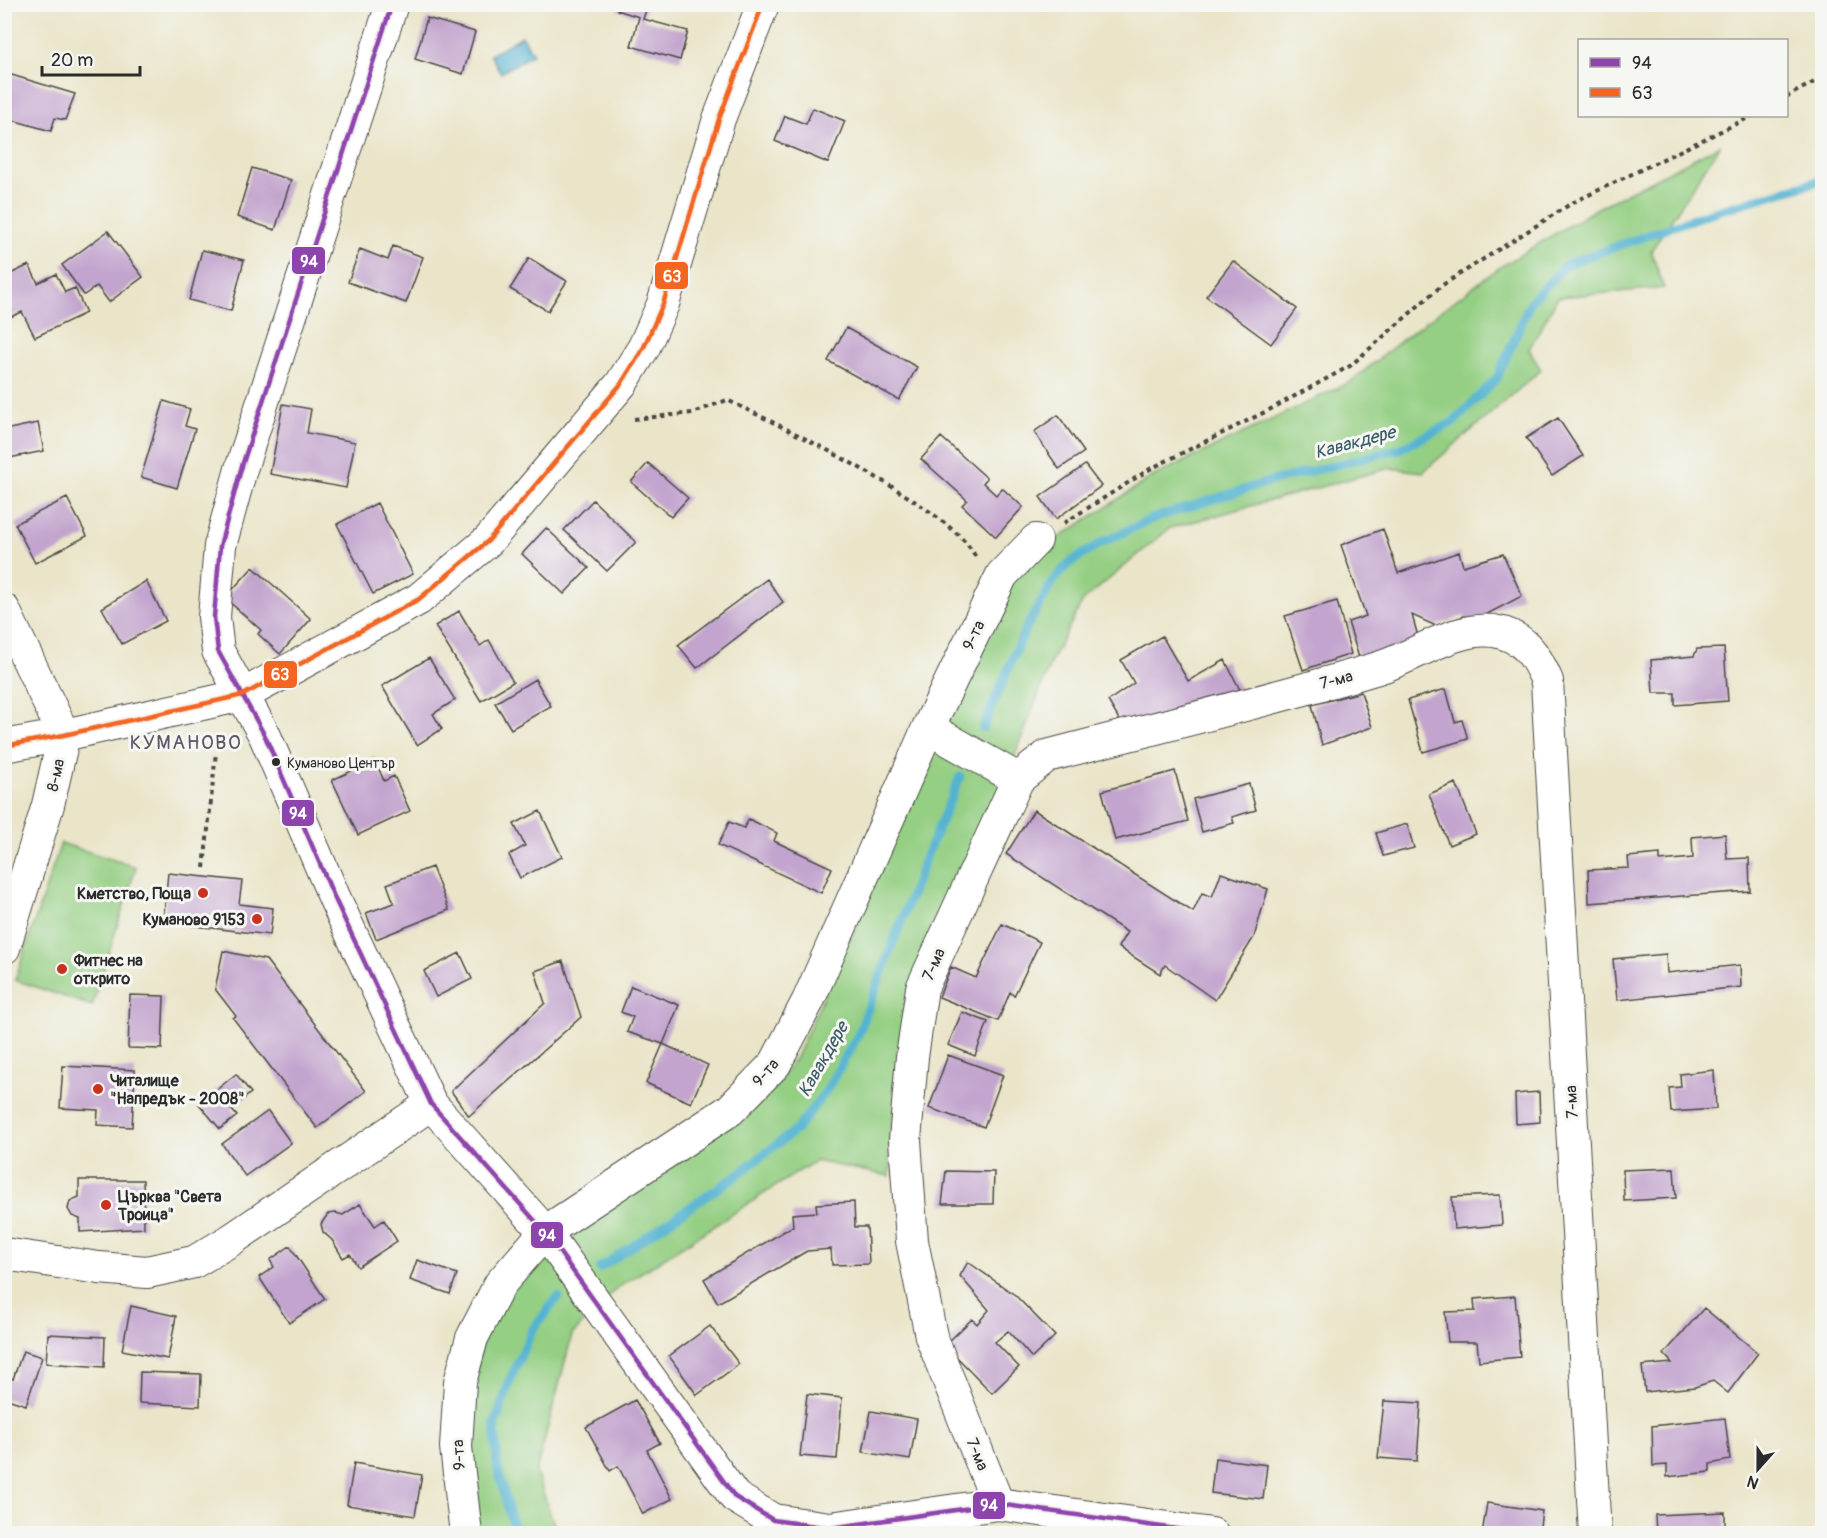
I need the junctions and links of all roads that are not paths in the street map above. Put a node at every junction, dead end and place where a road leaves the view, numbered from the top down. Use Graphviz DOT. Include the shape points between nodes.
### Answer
graph roads {
  1 [pos="392,4"];
  2 [pos="764,4"];
  3 [pos="1036,540"];
  4 [pos="4,610"];
  5 [pos="243,695"];
  6 [pos="928,728"];
  7 [pos="64,735"];
  8 [pos="4,746"];
  9 [pos="1018,779"];
  10 [pos="4,948"];
  11 [pos="431,1104"];
  12 [pos="545,1232"];
  13 [pos="4,1254"];
  14 [pos="998,1504"];
  15 [pos="773,1527"];
  16 [pos="466,1533"];
  17 [pos="1212,1533"];
  18 [pos="1594,1533"];
  1 -- 5 [label="street" via="241,469 220,546 214,617 218,651"];
  2 -- 5 [label="street" via="719,118 663,304 645,347 621,384 488,541 419,599"];
  3 -- 6 [label="street, 9-та" via="1002,575"];
  4 -- 7 [label="street, 8-ма"];
  5 -- 7 [label="street"];
  5 -- 11 [label="street"];
  6 -- 9 [label="street"];
  6 -- 12 [label="street, 9-та" via="808,1001 775,1064 730,1110"];
  7 -- 8 [label="street"];
  7 -- 10 [label="street, 8-ма" via="48,805"];
  9 -- 14 [label="street, 7-ма" via="922,988 905,1140 912,1241 931,1336"];
  9 -- 18 [label="street, 7-ма" via="1047,756 1380,668 1470,631 1494,631 1519,638 1538,659 1547,681"];
  11 -- 12 [label="street"];
  11 -- 13 [label="street" via="194,1262 147,1272"];
  12 -- 15 [label="street" via="735,1497"];
  12 -- 16 [label="street, 9-та" via="500,1284 472,1338 460,1382 456,1447"];
  14 -- 15 [label="street" via="830,1528"];
  14 -- 17 [label="street"];
}
